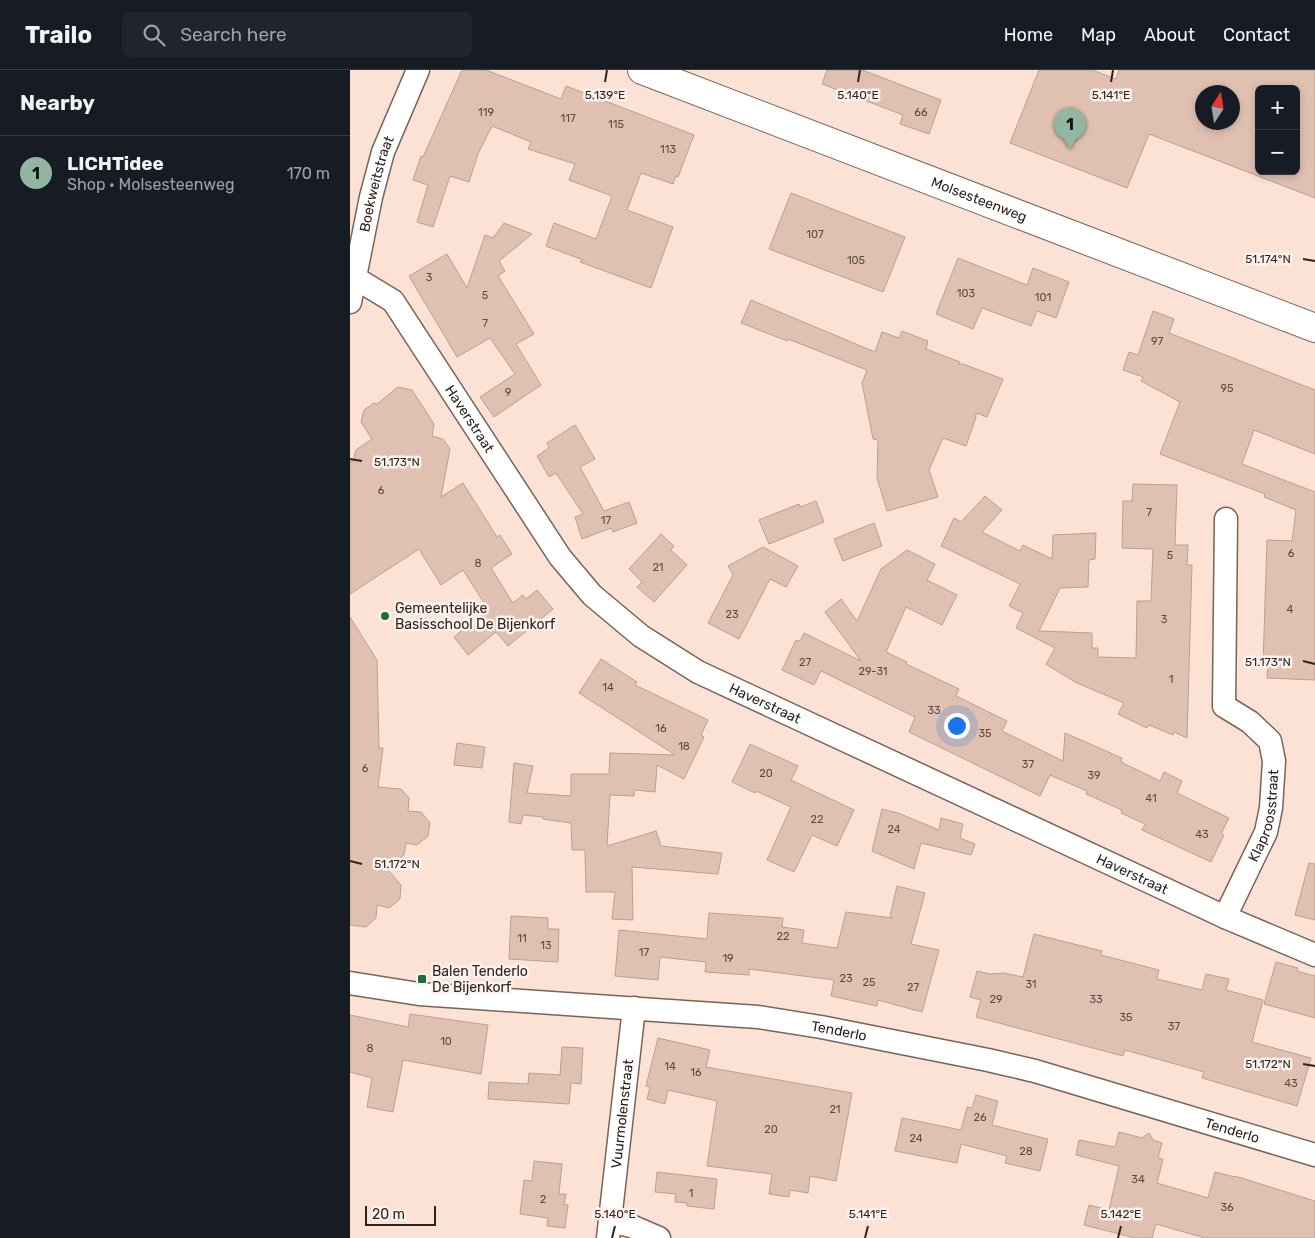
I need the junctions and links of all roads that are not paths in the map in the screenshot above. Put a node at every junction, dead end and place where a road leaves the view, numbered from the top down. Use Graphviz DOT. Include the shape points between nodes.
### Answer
graph roads {
  1 [pos="418,70"];
  2 [pos="644,70"];
  3 [pos="355,278"];
  4 [pos="350,302"];
  5 [pos="1315,328"];
  6 [pos="1226,519"];
  7 [pos="1225,917"];
  8 [pos="1315,955"];
  9 [pos="350,983"];
  10 [pos="634,1008"];
  11 [pos="1315,1155"];
  12 [pos="609,1229"];
  13 [pos="659,1238"];
  1 -- 3 [label="street, Boekweitstraat" via="383,152"];
  2 -- 5 [label="main road, Molsesteenweg"];
  3 -- 4 [label="street, Boekweitstraat"];
  3 -- 7 [label="street, Haverstraat" via="393,301 560,557 592,596 641,636 698,672"];
  6 -- 7 [label="street, Klaproosstraat" via="1224,706 1250,722 1270,741 1274,760 1266,832"];
  7 -- 8 [label="street, Haverstraat"];
  9 -- 10 [label="street, Tenderlo" via="419,994"];
  10 -- 11 [label="street, Tenderlo" via="758,1017 988,1060"];
  10 -- 12 [label="street, Vuurmolenstraat"];
  12 -- 13 [label="street, Vuurmolenstraat" via="630,1226"];
}
